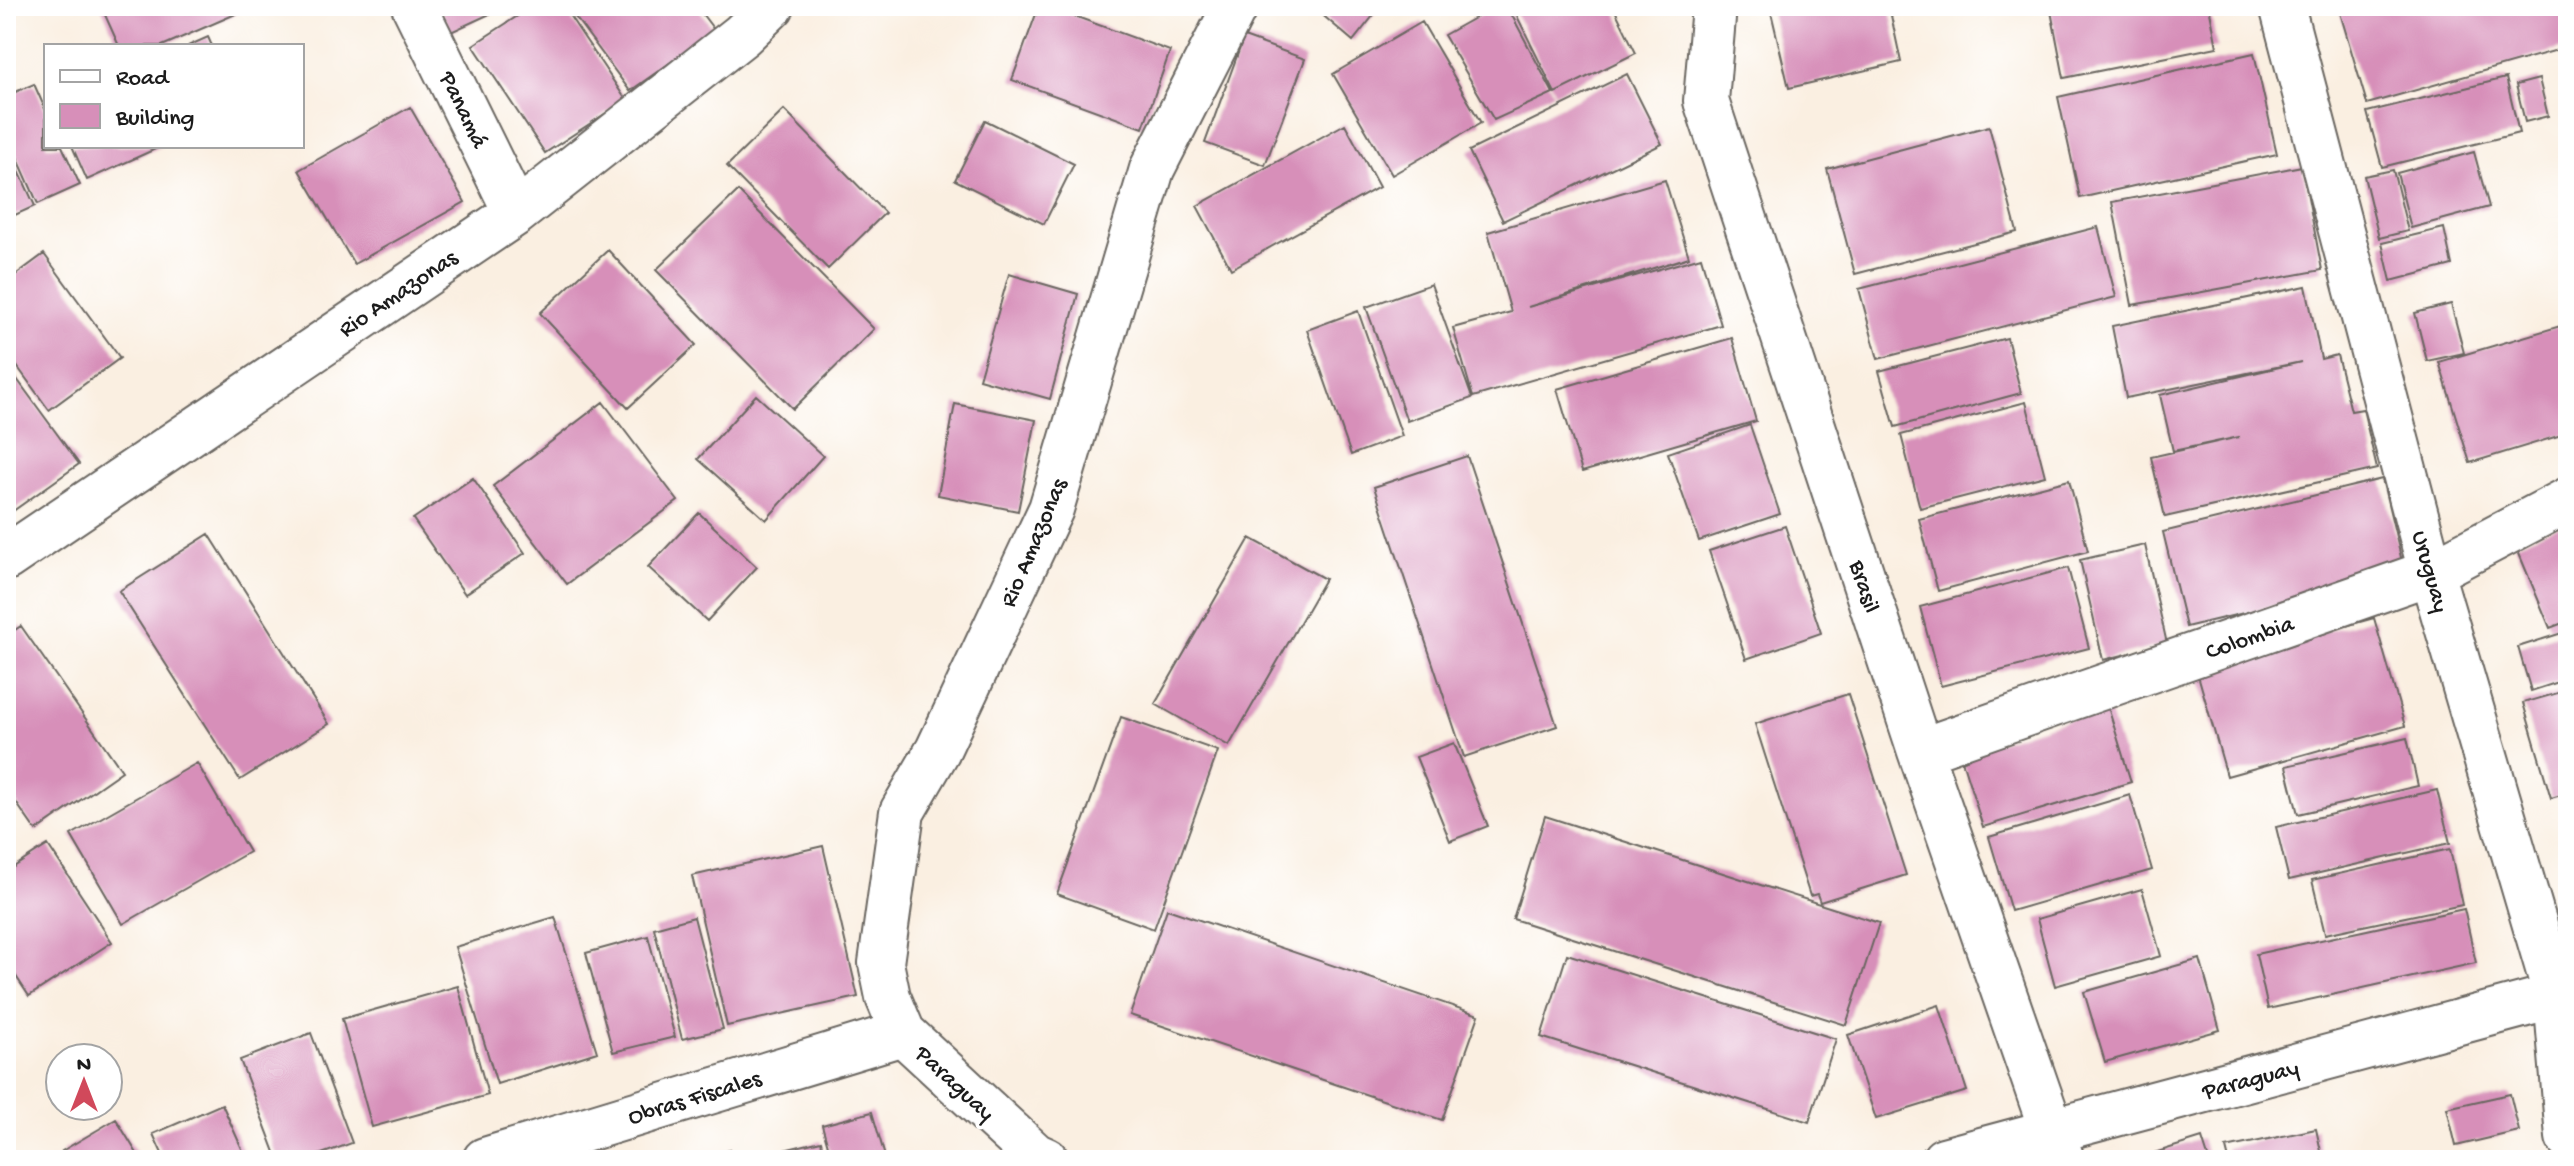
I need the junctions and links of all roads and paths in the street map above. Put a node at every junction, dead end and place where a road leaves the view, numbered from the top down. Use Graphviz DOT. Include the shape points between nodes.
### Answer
graph roads {
  1 [pos="414,6"];
  2 [pos="772,6"];
  3 [pos="1235,6"];
  4 [pos="1714,6"];
  5 [pos="2282,6"];
  6 [pos="516,213"];
  7 [pos="2568,500"];
  8 [pos="6,558"];
  9 [pos="2431,572"];
  10 [pos="1920,751"];
  11 [pos="2556,996"];
  12 [pos="903,1033"];
  13 [pos="2568,1137"];
  14 [pos="2057,1145"];
  15 [pos="485,1160"];
  16 [pos="1046,1160"];
  17 [pos="1944,1160"];
  1 -- 6 [label="street, Panamá"];
  2 -- 6 [label="street, Rio Amazonas"];
  3 -- 12 [label="street, Rio Amazonas" via="1152,169 1051,509 938,750 902,812 881,963"];
  4 -- 10 [label="street, Brasil" via="1706,101"];
  5 -- 9 [label="street, Uruguay"];
  6 -- 8 [label="street, Rio Amazonas"];
  7 -- 9 [label="street, Colombia"];
  9 -- 10 [label="street, Colombia"];
  9 -- 11 [label="street, Uruguay"];
  10 -- 14 [label="street, Brasil"];
  11 -- 13 [label="street, Uruguay"];
  11 -- 14 [label="street, Paraguay"];
  12 -- 15 [label="street, Obras Fiscales"];
  12 -- 16 [label="street, Paraguay"];
  14 -- 17 [label="street, Paraguay"];
}
